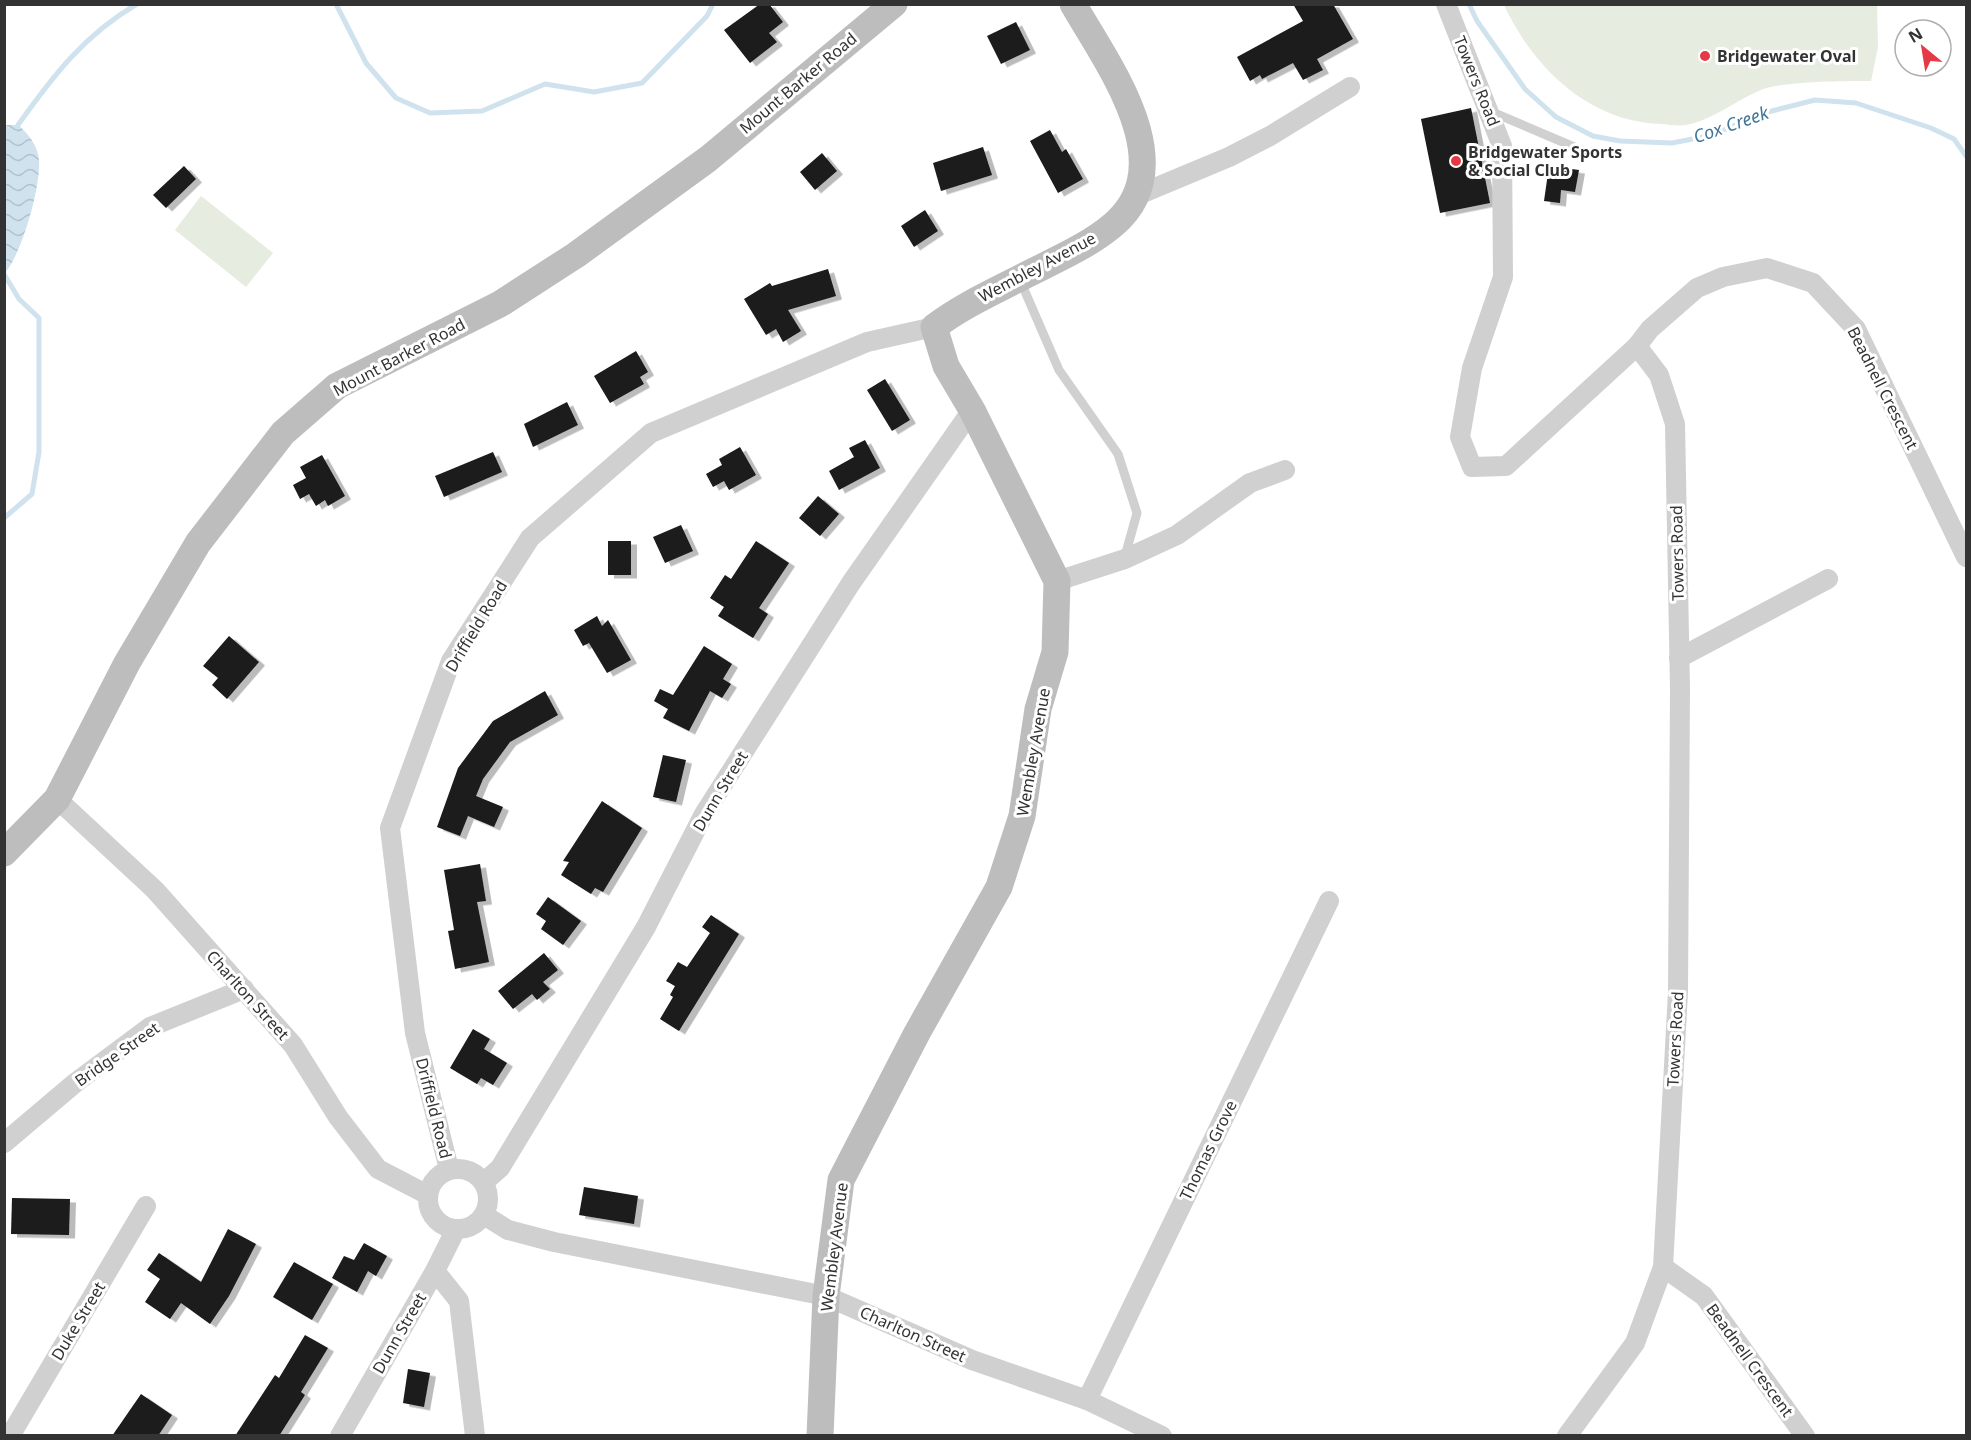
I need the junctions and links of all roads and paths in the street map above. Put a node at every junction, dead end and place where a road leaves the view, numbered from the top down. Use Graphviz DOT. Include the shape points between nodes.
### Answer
graph roads {
  1 [pos="894,4"];
  2 [pos="1073,4"];
  3 [pos="1446,4"];
  4 [pos="1350,87"];
  5 [pos="1488,111"];
  6 [pos="1586,152"];
  7 [pos="1138,195"];
  8 [pos="1019,278"];
  9 [pos="934,327"];
  10 [pos="1637,346"];
  11 [pos="972,410"];
  12 [pos="1286,470"];
  13 [pos="1966,557"];
  14 [pos="1125,559"];
  15 [pos="1828,579"];
  16 [pos="1057,581"];
  17 [pos="1678,658"];
  18 [pos="57,799"];
  19 [pos="4,853"];
  20 [pos="1329,901"];
  21 [pos="243,989"];
  22 [pos="4,1143"];
  23 [pos="449,1169"];
  24 [pos="484,1182"];
  25 [pos="428,1195"];
  26 [pos="146,1206"];
  27 [pos="484,1215"];
  28 [pos="456,1229"];
  29 [pos="1663,1267"];
  30 [pos="435,1271"];
  31 [pos="826,1296"];
  32 [pos="1087,1400"];
  33 [pos="10,1436"];
  34 [pos="340,1436"];
  35 [pos="475,1436"];
  36 [pos="820,1436"];
  37 [pos="1161,1436"];
  38 [pos="1567,1436"];
  39 [pos="1805,1436"];
  1 -- 18 [label="street, Mount Barker Road" via="708,159 576,255 500,304 337,386 283,433 198,543 127,663"];
  2 -- 7 [label="street" via="1123,91 1140,138 1143,168"];
  3 -- 5 [label="street, Towers Road"];
  4 -- 7 [label="street" via="1229,157"];
  5 -- 6 [label="lane"];
  5 -- 10 [label="street, Towers Road" via="1503,146 1503,277 1472,368 1460,437 1472,467 1506,466"];
  7 -- 8 [label="street, Wembley Avenue" via="1113,225"];
  8 -- 9 [label="street, Wembley Avenue" via="957,309"];
  8 -- 14 [label="lane" via="1059,370 1118,454 1137,513"];
  9 -- 11 [label="street, Wembley Avenue" via="946,366"];
  9 -- 23 [label="street, Driffield Road" via="867,342 651,433 530,538 451,661 390,828 415,1033"];
  10 -- 13 [label="street, Beadnell Crescent" via="1650,329 1697,288 1723,277 1767,268 1813,283 1856,329"];
  10 -- 17 [label="street, Towers Road" via="1659,375 1675,424"];
  11 -- 16 [label="street, Wembley Avenue"];
  11 -- 24 [label="street, Dunn Street" via="851,583 704,814 640,937 500,1168"];
  12 -- 14 [label="street" via="1250,483 1178,535"];
  14 -- 16 [label="street"];
  15 -- 17 [label="street"];
  16 -- 31 [label="street, Wembley Avenue" via="1055,652 1038,709 1022,816 999,887 841,1180"];
  17 -- 29 [label="street, Towers Road" via="1678,992"];
  18 -- 19 [label="street, Mount Barker Road"];
  18 -- 21 [label="street, Charlton Street" via="155,890"];
  20 -- 32 [label="street, Thomas Grove"];
  21 -- 22 [label="street, Bridge Street" via="150,1027"];
  21 -- 25 [label="street, Charlton Street" via="293,1045 338,1117 378,1169"];
  23 -- 24 [label="street" via="469,1170"];
  23 -- 25 [label="street" via="431,1184"];
  24 -- 27 [label="street" via="489,1198"];
  25 -- 28 [label="street" via="434,1218"];
  26 -- 33 [label="street, Duke Street"];
  27 -- 28 [label="street" via="472,1226"];
  27 -- 31 [label="street, Charlton Street" via="508,1230 554,1242"];
  28 -- 30 [label="street, Dunn Street"];
  29 -- 38 [label="street, Towers Road" via="1635,1343"];
  29 -- 39 [label="street, Beadnell Crescent" via="1704,1296"];
  30 -- 34 [label="street, Dunn Street"];
  30 -- 35 [label="street" via="459,1301"];
  31 -- 32 [label="street, Charlton Street" via="972,1360"];
  31 -- 36 [label="street, Wembley Avenue"];
  32 -- 37 [label="street, Charlton Street"];
}
